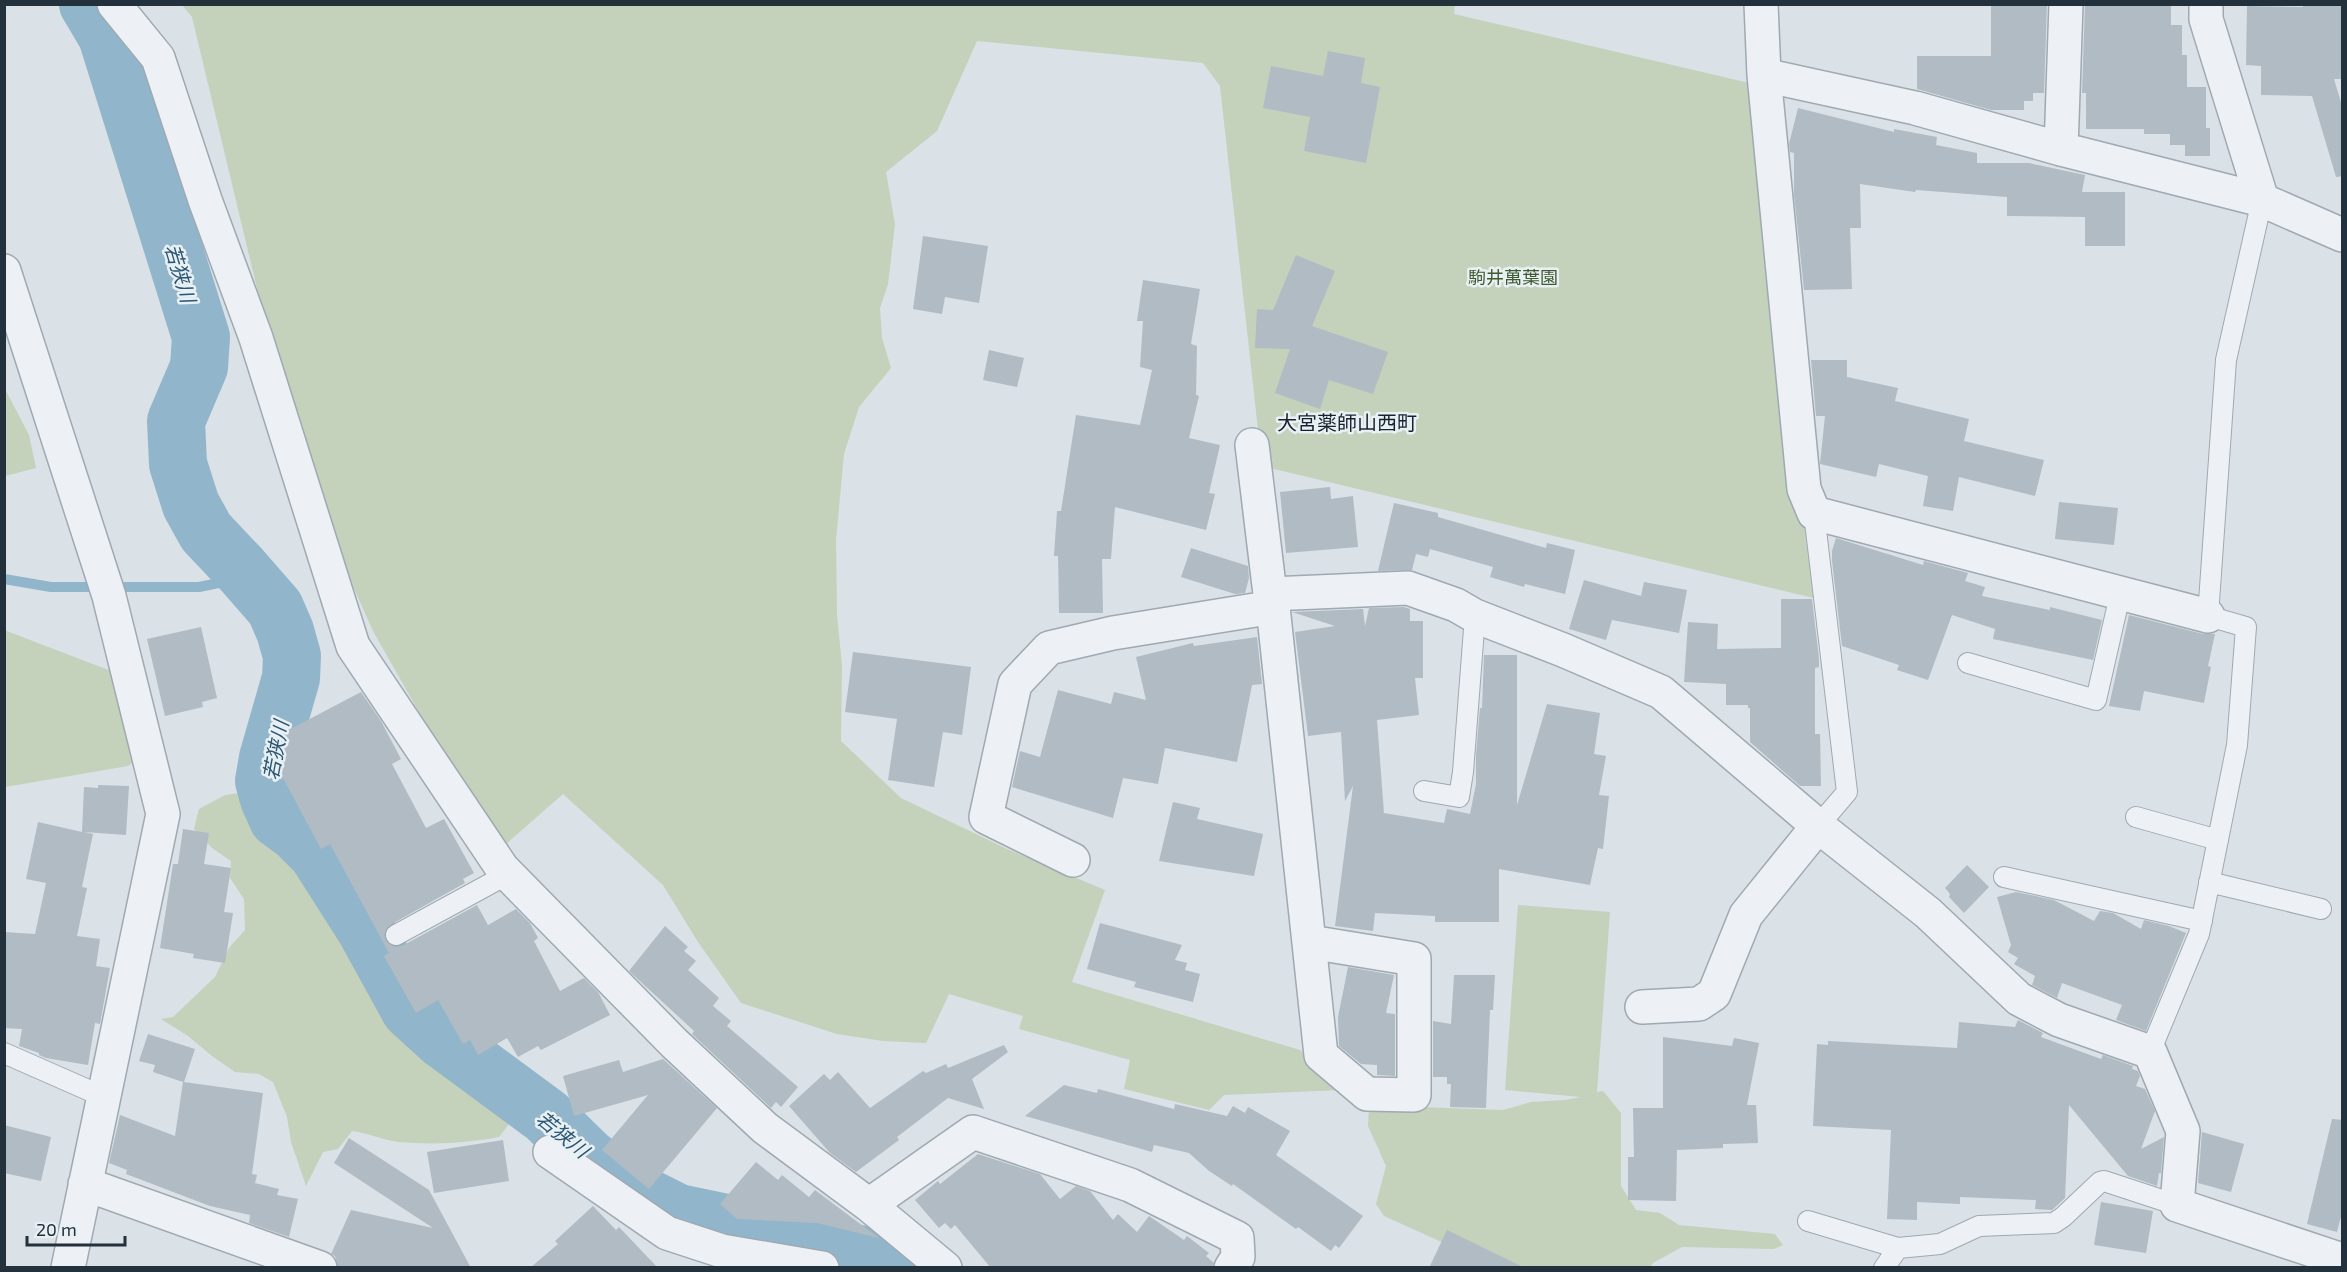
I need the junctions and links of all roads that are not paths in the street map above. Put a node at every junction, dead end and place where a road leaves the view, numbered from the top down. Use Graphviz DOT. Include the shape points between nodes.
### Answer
graph roads {
  1 [pos="114,4"];
  2 [pos="1761,4"];
  3 [pos="2067,4"];
  4 [pos="2206,4"];
  5 [pos="1764,75"];
  6 [pos="2061,149"];
  7 [pos="2262,200"];
  8 [pos="2343,235"];
  9 [pos="4,272"];
  10 [pos="1252,446"];
  11 [pos="1814,513"];
  12 [pos="2120,595"];
  13 [pos="1271,601"];
  14 [pos="1476,616"];
  15 [pos="2208,616"];
  16 [pos="1968,663"];
  17 [pos="1424,791"];
  18 [pos="2136,817"];
  19 [pos="1818,826"];
  20 [pos="2218,840"];
  21 [pos="1073,860"];
  22 [pos="508,874"];
  23 [pos="2004,876"];
  24 [pos="2209,882"];
  25 [pos="2321,909"];
  26 [pos="2202,921"];
  27 [pos="396,935"];
  28 [pos="1310,942"];
  29 [pos="1642,1007"];
  30 [pos="2150,1052"];
  31 [pos="4,1053"];
  32 [pos="104,1097"];
  33 [pos="550,1152"];
  34 [pos="85,1184"];
  35 [pos="869,1205"];
  36 [pos="2177,1206"];
  37 [pos="1808,1221"];
  38 [pos="1898,1248"];
  39 [pos="713,1259"];
  40 [pos="2343,1260"];
  41 [pos="940,1266"];
  42 [pos="68,1268"];
  43 [pos="320,1268"];
  44 [pos="822,1268"];
  45 [pos="1231,1268"];
  46 [pos="1884,1268"];
  1 -- 22 [label="street" via="158,58 256,338 353,646"];
  2 -- 5 [label="street"];
  3 -- 6 [label="street"];
  4 -- 7 [label="street" via="2206,19"];
  5 -- 6 [label="street" via="1915,108"];
  5 -- 11 [label="street" via="1804,489"];
  6 -- 7 [label="street"];
  7 -- 8 [label="street"];
  7 -- 15 [label="lane" via="2226,360"];
  9 -- 32 [label="street" via="109,596 163,814"];
  10 -- 13 [label="street"];
  11 -- 12 [label="street"];
  11 -- 19 [label="lane" via="1847,792"];
  12 -- 15 [label="street"];
  12 -- 16 [label="lane" via="2096,699"];
  13 -- 14 [label="street" via="1408,588"];
  13 -- 21 [label="street" via="1049,648 1015,684 986,817"];
  13 -- 28 [label="street"];
  14 -- 17 [label="lane" via="1458,797"];
  14 -- 19 [label="street" via="1661,692"];
  15 -- 20 [label="lane" via="2246,627 2237,745"];
  18 -- 20 [label="lane"];
  19 -- 29 [label="street" via="1746,915 1714,994 1699,1004"];
  19 -- 30 [label="street" via="1928,913 2019,999 2059,1020"];
  20 -- 24 [label="lane"];
  22 -- 27 [label="lane"];
  22 -- 35 [label="street" via="674,1043 765,1128"];
  23 -- 26 [label="lane"];
  24 -- 25 [label="lane"];
  24 -- 26 [label="lane"];
  26 -- 30 [label="lane"];
  28 -- 28 [label="street" via="1414,959 1414,1095 1366,1094 1321,1055"];
  30 -- 36 [label="street" via="2184,1131"];
  31 -- 32 [label="lane"];
  32 -- 34 [label="street"];
  33 -- 39 [label="street"];
  34 -- 42 [label="street"];
  34 -- 43 [label="street"];
  35 -- 41 [label="street"];
  35 -- 45 [label="street" via="973,1132 1130,1185 1237,1238 1238,1257"];
  36 -- 38 [label="lane" via="2104,1181 2054,1223 1979,1226 1940,1244"];
  36 -- 40 [label="street"];
  37 -- 38 [label="lane"];
  38 -- 46 [label="lane"];
  39 -- 44 [label="street"];
}
